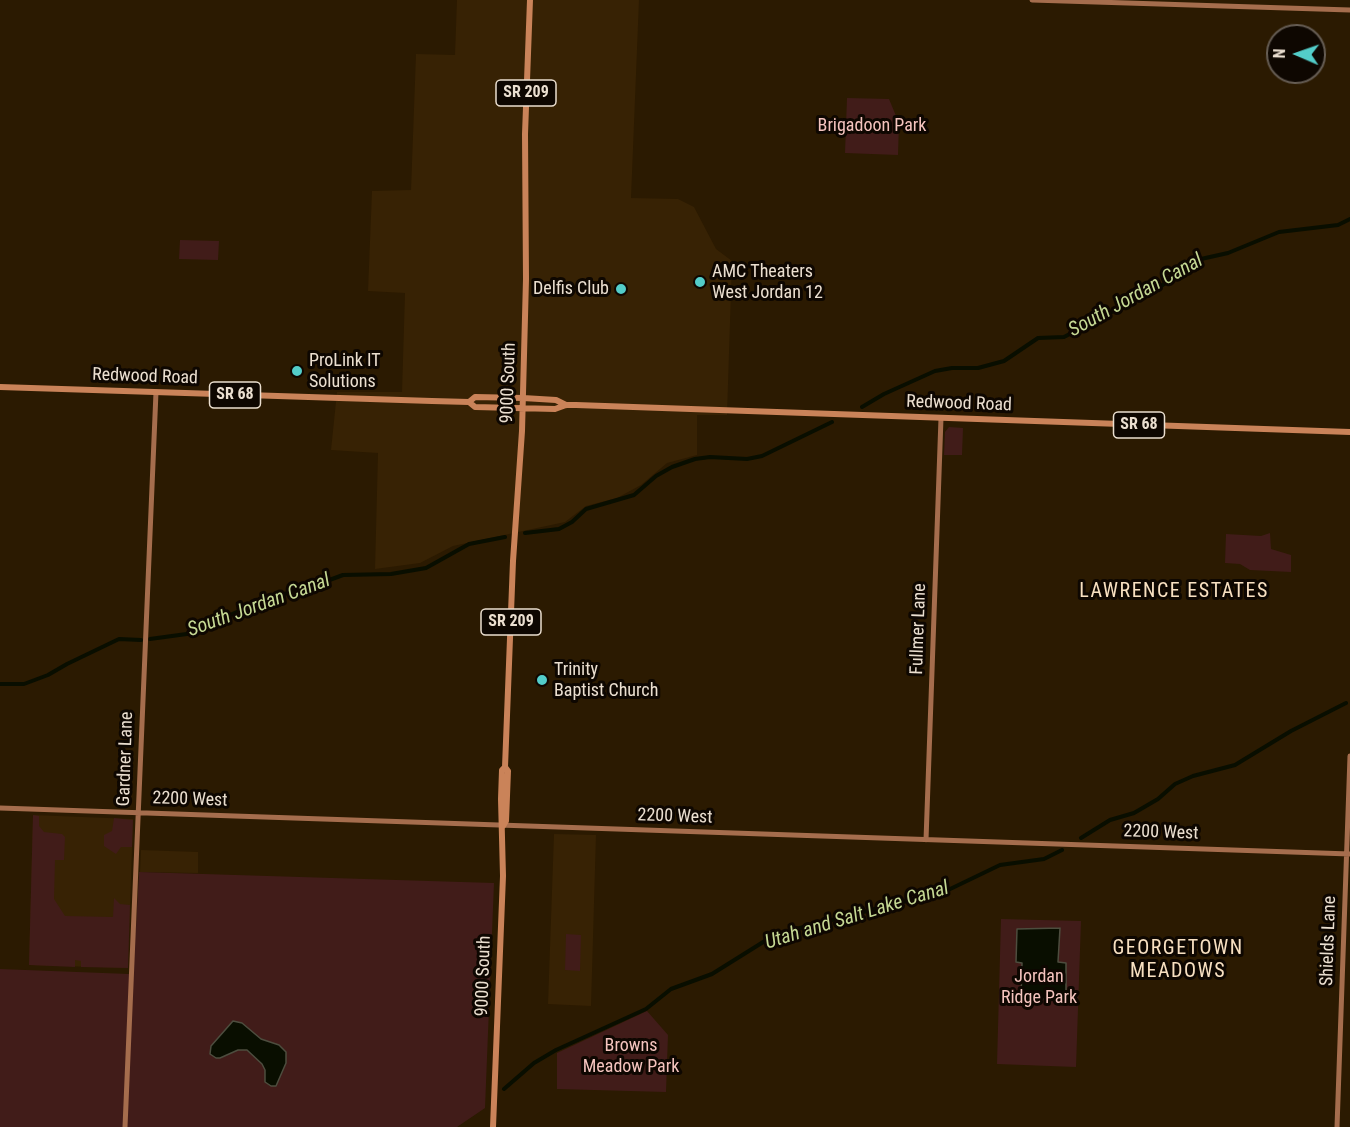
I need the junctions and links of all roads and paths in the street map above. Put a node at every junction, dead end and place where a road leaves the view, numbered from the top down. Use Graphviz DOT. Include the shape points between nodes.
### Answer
graph roads {
  1 [pos="530,0"];
  2 [pos="1032,0"];
  3 [pos="1350,10"];
  4 [pos="0,387"];
  5 [pos="156,392"];
  6 [pos="523,398"];
  7 [pos="470,402"];
  8 [pos="566,405"];
  9 [pos="523,408"];
  10 [pos="941,418"];
  11 [pos="1350,432"];
  12 [pos="1350,756"];
  13 [pos="0,808"];
  14 [pos="139,813"];
  15 [pos="503,826"];
  16 [pos="926,840"];
  17 [pos="1348,854"];
  18 [pos="125,1127"];
  19 [pos="493,1127"];
  20 [pos="1337,1127"];
  1 -- 6 [label="main road, 9000 South / SR 209"];
  2 -- 3 [label="street"];
  4 -- 5 [label="main road, Redwood Road / SR 68"];
  5 -- 7 [label="main road, Redwood Road / SR 68"];
  5 -- 14 [label="street, Gardner Lane"];
  6 -- 7 [label="main road, Redwood Road / SR 68" via="475,397"];
  6 -- 8 [label="main road, Redwood Road / SR 68" via="556,400"];
  6 -- 9 [label="main road, 9000 South / SR 209"];
  7 -- 9 [label="main road, Redwood Road / SR 68" via="475,407"];
  8 -- 9 [label="main road, Redwood Road / SR 68" via="555,409"];
  8 -- 10 [label="main road, Redwood Road / SR 68"];
  9 -- 15 [label="main road, 9000 South / SR 209"];
  10 -- 11 [label="main road, Redwood Road / SR 68"];
  10 -- 16 [label="street, Fullmer Lane"];
  12 -- 17 [label="street, Shields Lane"];
  13 -- 14 [label="street, 2200 West"];
  14 -- 15 [label="street, 2200 West"];
  14 -- 18 [label="street, Gardner Lane"];
  15 -- 16 [label="street, 2200 West"];
  15 -- 19 [label="main road, 9000 South / SR 209"];
  16 -- 17 [label="street, 2200 West"];
  17 -- 20 [label="street, Shields Lane"];
}
